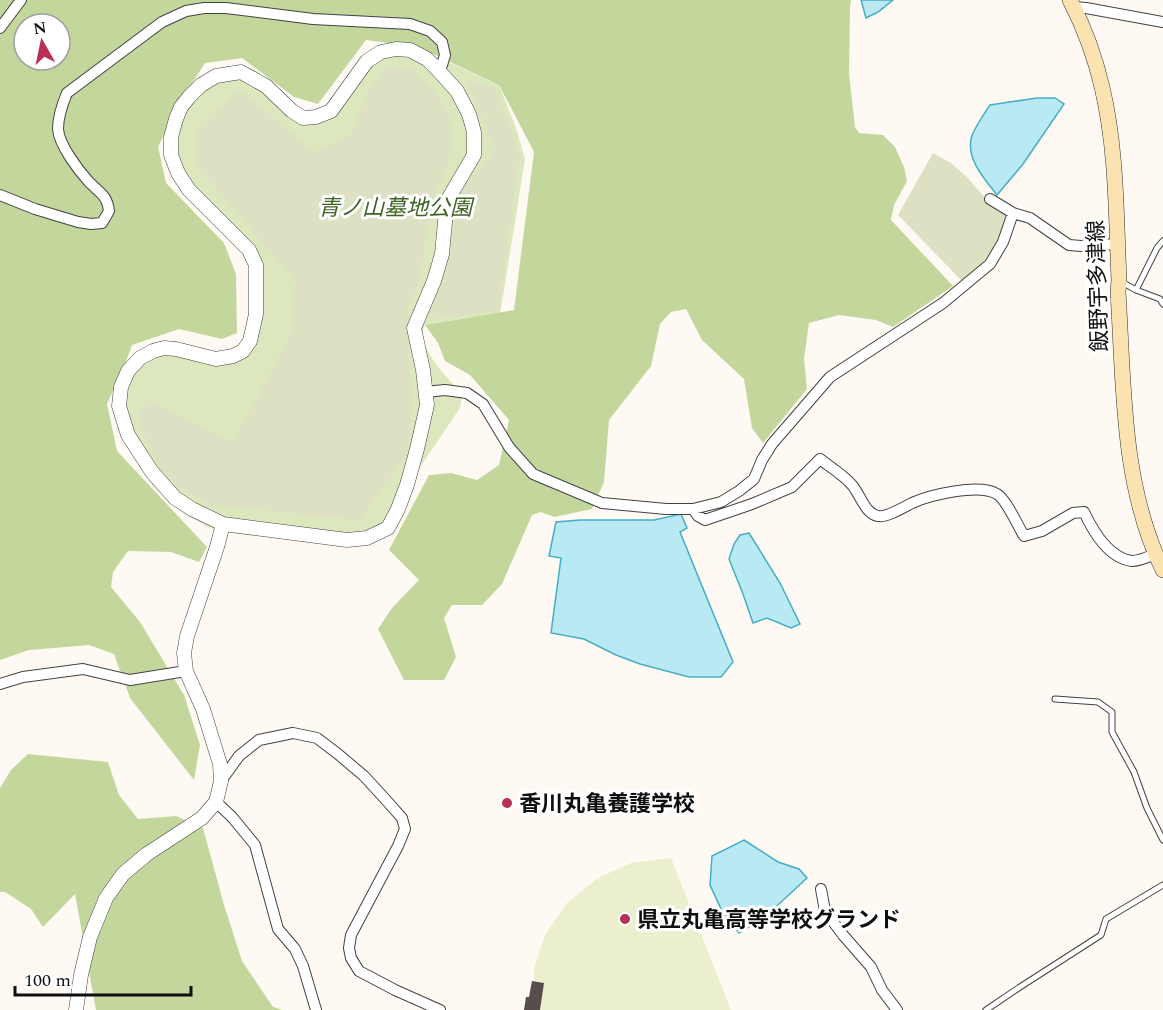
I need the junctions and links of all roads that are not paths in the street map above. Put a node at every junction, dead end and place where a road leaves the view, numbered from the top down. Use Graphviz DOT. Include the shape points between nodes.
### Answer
graph roads {
  1 [pos="21,0"];
  2 [pos="1072,4"];
  3 [pos="1163,22"];
  4 [pos="0,28"];
  5 [pos="438,70"];
  6 [pos="0,195"];
  7 [pos="990,199"];
  8 [pos="1013,213"];
  9 [pos="1163,241"];
  10 [pos="1117,244"];
  11 [pos="1119,280"];
  12 [pos="1136,290"];
  13 [pos="1163,304"];
  14 [pos="425,392"];
  15 [pos="693,509"];
  16 [pos="224,524"];
  17 [pos="1155,554"];
  18 [pos="1163,570"];
  19 [pos="186,671"];
  20 [pos="0,684"];
  21 [pos="1055,699"];
  22 [pos="220,781"];
  23 [pos="216,802"];
  24 [pos="1163,840"];
  25 [pos="1163,885"];
  26 [pos="821,889"];
  27 [pos="76,1010"];
  28 [pos="316,1010"];
  29 [pos="440,1010"];
  30 [pos="897,1010"];
  31 [pos="987,1010"];
  1 -- 4 [label="street"];
  2 -- 3 [label="street"];
  2 -- 10 [label="main road, 飯野宇多津線" via="1091,48 1102,88 1110,137"];
  5 -- 6 [label="street" via="445,55 442,42 430,31 410,24 313,19 226,8 186,11 162,22 68,93 61,106 58,132 69,157 108,200 109,212 102,223 78,222"];
  5 -- 14 [label="street" via="457,91 469,114 474,155 447,201 434,281 414,328"];
  5 -- 16 [label="street" via="410,50 381,52 367,61 331,111 316,117 303,118 266,86 242,72 216,76 201,85 181,107 171,137 171,155 189,190 249,250 256,265 256,314 249,341 243,351 232,356 216,359 164,348 140,358 121,387 119,406 128,435 175,498"];
  7 -- 8 [label="street"];
  8 -- 10 [label="street" via="1030,218 1069,245"];
  8 -- 15 [label="street" via="990,264 943,303 830,376 772,444 754,479 721,502"];
  9 -- 12 [label="lane"];
  10 -- 11 [label="main road, 飯野宇多津線"];
  11 -- 12 [label="lane"];
  11 -- 17 [label="main road, 飯野宇多津線" via="1126,427 1143,518"];
  12 -- 13 [label="lane" via="1160,299"];
  14 -- 15 [label="street" via="467,393 483,404 509,447 533,474 602,503"];
  14 -- 16 [label="street" via="427,405 417,449 407,485 388,528 367,538 347,540"];
  15 -- 17 [label="street" via="705,520 752,504 792,487 820,459 852,484 870,512 877,516 919,500 982,489 998,494 1024,536 1042,531 1073,513 1084,512 1105,545 1118,557 1134,561"];
  16 -- 19 [label="street" via="187,636"];
  17 -- 18 [label="main road, 飯野宇多津線"];
  19 -- 20 [label="street" via="130,680 83,669"];
  19 -- 22 [label="street" via="214,743"];
  21 -- 24 [label="lane" via="1098,702 1112,712 1112,732"];
  22 -- 23 [label="street"];
  22 -- 29 [label="street" via="239,756 259,740 293,733 317,738 364,776 402,818 405,828 351,935 351,958 359,971"];
  23 -- 27 [label="street" via="202,818 123,874 106,898 90,938"];
  23 -- 28 [label="street" via="255,845 278,929 303,966"];
  25 -- 31 [label="lane" via="1106,919 1101,935"];
  26 -- 30 [label="street" via="825,911 871,968"];
}
